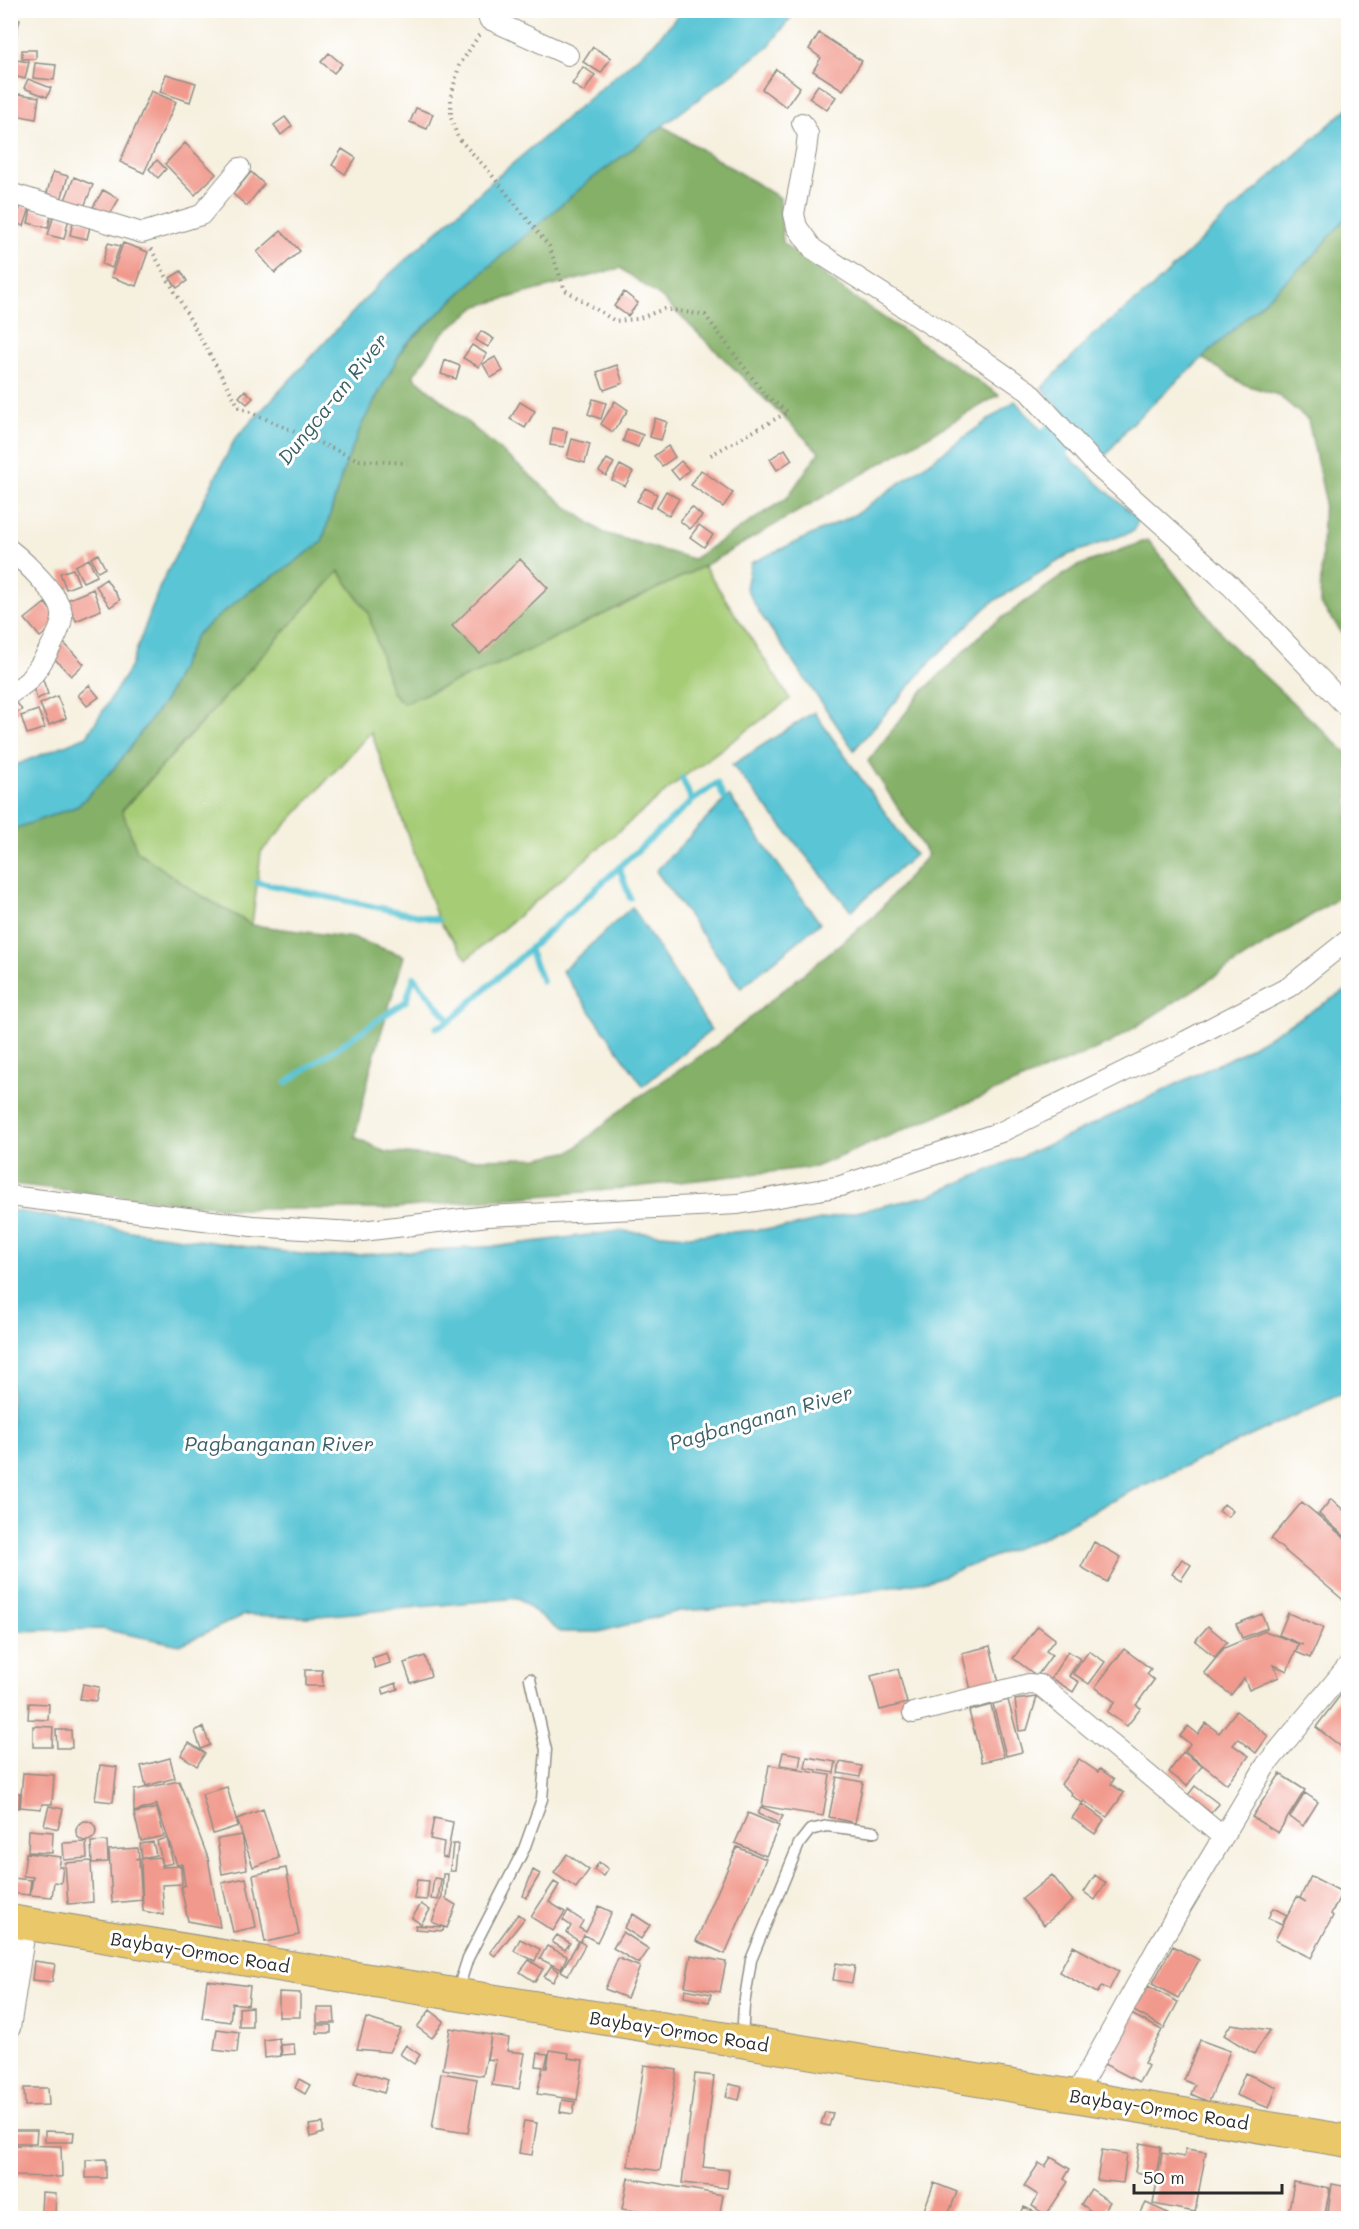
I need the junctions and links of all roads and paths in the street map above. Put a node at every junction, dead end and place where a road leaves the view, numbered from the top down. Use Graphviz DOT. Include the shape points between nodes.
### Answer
graph roads {
  1 [pos="491,15"];
  2 [pos="568,56"];
  3 [pos="802,123"];
  4 [pos="240,168"];
  5 [pos="10,193"];
  6 [pos="142,232"];
  7 [pos="709,456"];
  8 [pos="407,463"];
  9 [pos="10,550"];
  10 [pos="10,694"];
  11 [pos="1348,708"];
  12 [pos="1348,940"];
  13 [pos="10,1196"];
  14 [pos="1348,1666"];
  15 [pos="530,1679"];
  16 [pos="912,1713"];
  17 [pos="875,1832"];
  18 [pos="1223,1837"];
  19 [pos="18,1923"];
  20 [pos="456,1995"];
  21 [pos="10,2028"];
  22 [pos="742,2043"];
  23 [pos="1075,2097"];
  24 [pos="1348,2141"];
  1 -- 2 [label="street"];
  1 -- 7 [label="path" via="459,66 451,96 451,118 458,138 549,246 565,290 615,321 637,319 663,309 705,315 765,395 788,412"];
  3 -- 11 [label="street" via="808,134 794,214 797,227 813,249 1028,391 1096,465 1232,586"];
  4 -- 6 [label="street" via="201,215"];
  5 -- 6 [label="street"];
  6 -- 8 [label="path" via="239,407 358,460"];
  9 -- 10 [label="street" via="57,600 63,615 37,670"];
  12 -- 13 [label="street" via="1289,987 1011,1127 841,1186 738,1204 488,1216 354,1232 252,1226"];
  14 -- 18 [label="street" via="1272,1758"];
  15 -- 20 [label="lane" via="546,1750 542,1799 524,1849 468,1958"];
  16 -- 18 [label="street" via="1029,1684 1043,1686"];
  17 -- 22 [label="lane" via="827,1826 810,1830 799,1844 751,1960"];
  18 -- 23 [label="street"];
  19 -- 20 [label="main road, Baybay-Ormoc Road"];
  19 -- 21 [label="street"];
  20 -- 22 [label="main road, Baybay-Ormoc Road"];
  22 -- 23 [label="main road, Baybay-Ormoc Road"];
  23 -- 24 [label="main road, Baybay-Ormoc Road"];
}
